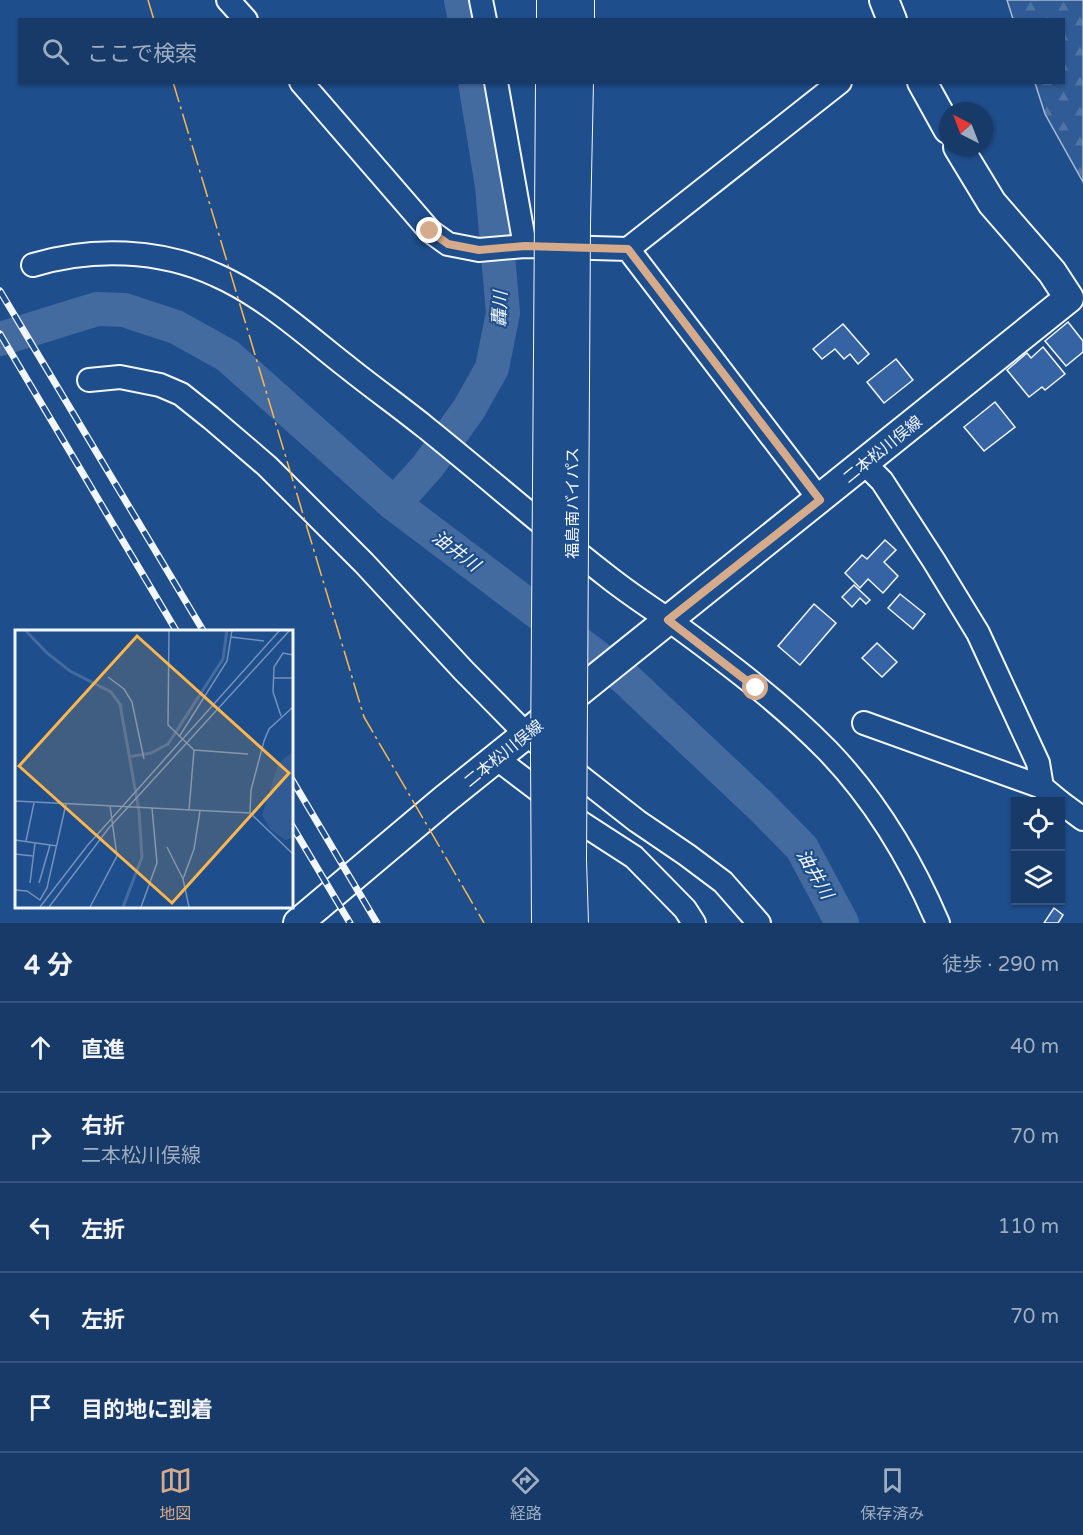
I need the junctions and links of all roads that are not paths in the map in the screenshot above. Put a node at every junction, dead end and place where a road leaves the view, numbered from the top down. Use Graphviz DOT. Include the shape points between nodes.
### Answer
graph roads {
  1 [pos="228,0"];
  2 [pos="481,0"];
  3 [pos="553,0"];
  4 [pos="578,0"];
  5 [pos="884,0"];
  6 [pos="244,18"];
  7 [pos="485,18"];
  8 [pos="553,18"];
  9 [pos="578,18"];
  10 [pos="891,18"];
  11 [pos="304,84"];
  12 [pos="496,84"];
  13 [pos="552,84"];
  14 [pos="576,84"];
  15 [pos="837,84"];
  16 [pos="923,84"];
  17 [pos="939,113"];
  18 [pos="963,156"];
  19 [pos="520,247"];
  20 [pos="628,249"];
  21 [pos="33,265"];
  22 [pos="1076,298"];
  23 [pos="89,380"];
  24 [pos="865,464"];
  25 [pos="820,500"];
  26 [pos="668,620"];
  27 [pos="864,723"];
  28 [pos="526,734"];
  29 [pos="496,758"];
  30 [pos="1042,788"];
  31 [pos="1054,797"];
  32 [pos="1065,806"];
  33 [pos="1083,819"];
  34 [pos="313,918"];
  35 [pos="548,923"];
  36 [pos="572,923"];
  37 [pos="694,923"];
  38 [pos="759,923"];
  39 [pos="938,923"];
  1 -- 6 [label="street"];
  2 -- 7 [label="street"];
  3 -- 8 [label="highway"];
  4 -- 9 [label="highway"];
  5 -- 10 [label="main road"];
  11 -- 19 [label="street" via="430,231 448,244 479,250"];
  12 -- 19 [label="street"];
  13 -- 35 [label="highway, 福島南バイパス, bridge"];
  14 -- 36 [label="highway, 福島南バイパス, bridge"];
  15 -- 20 [label="street"];
  16 -- 17 [label="main road"];
  18 -- 22 [label="main road, 二本松川俣線" via="992,203"];
  19 -- 20 [label="street"];
  20 -- 25 [label="street"];
  21 -- 26 [label="street" via="58,257 140,254 186,263 238,285"];
  22 -- 24 [label="main road, 二本松川俣線" via="1033,325"];
  23 -- 28 [label="street" via="120,377 160,385 181,394 211,418 324,522"];
  24 -- 25 [label="main road, 二本松川俣線"];
  24 -- 30 [label="street" via="882,481 978,633 1038,763"];
  25 -- 26 [label="main road, 二本松川俣線"];
  26 -- 28 [label="main road, 二本松川俣線"];
  26 -- 39 [label="street" via="800,725 856,783 884,818"];
  27 -- 30 [label="street"];
  28 -- 29 [label="main road, 二本松川俣線"];
  28 -- 38 [label="street" via="723,882"];
  29 -- 34 [label="main road, 二本松川俣線"];
  29 -- 37 [label="street" via="634,857"];
  30 -- 31 [label="street"];
  32 -- 33 [label="street"];
}
